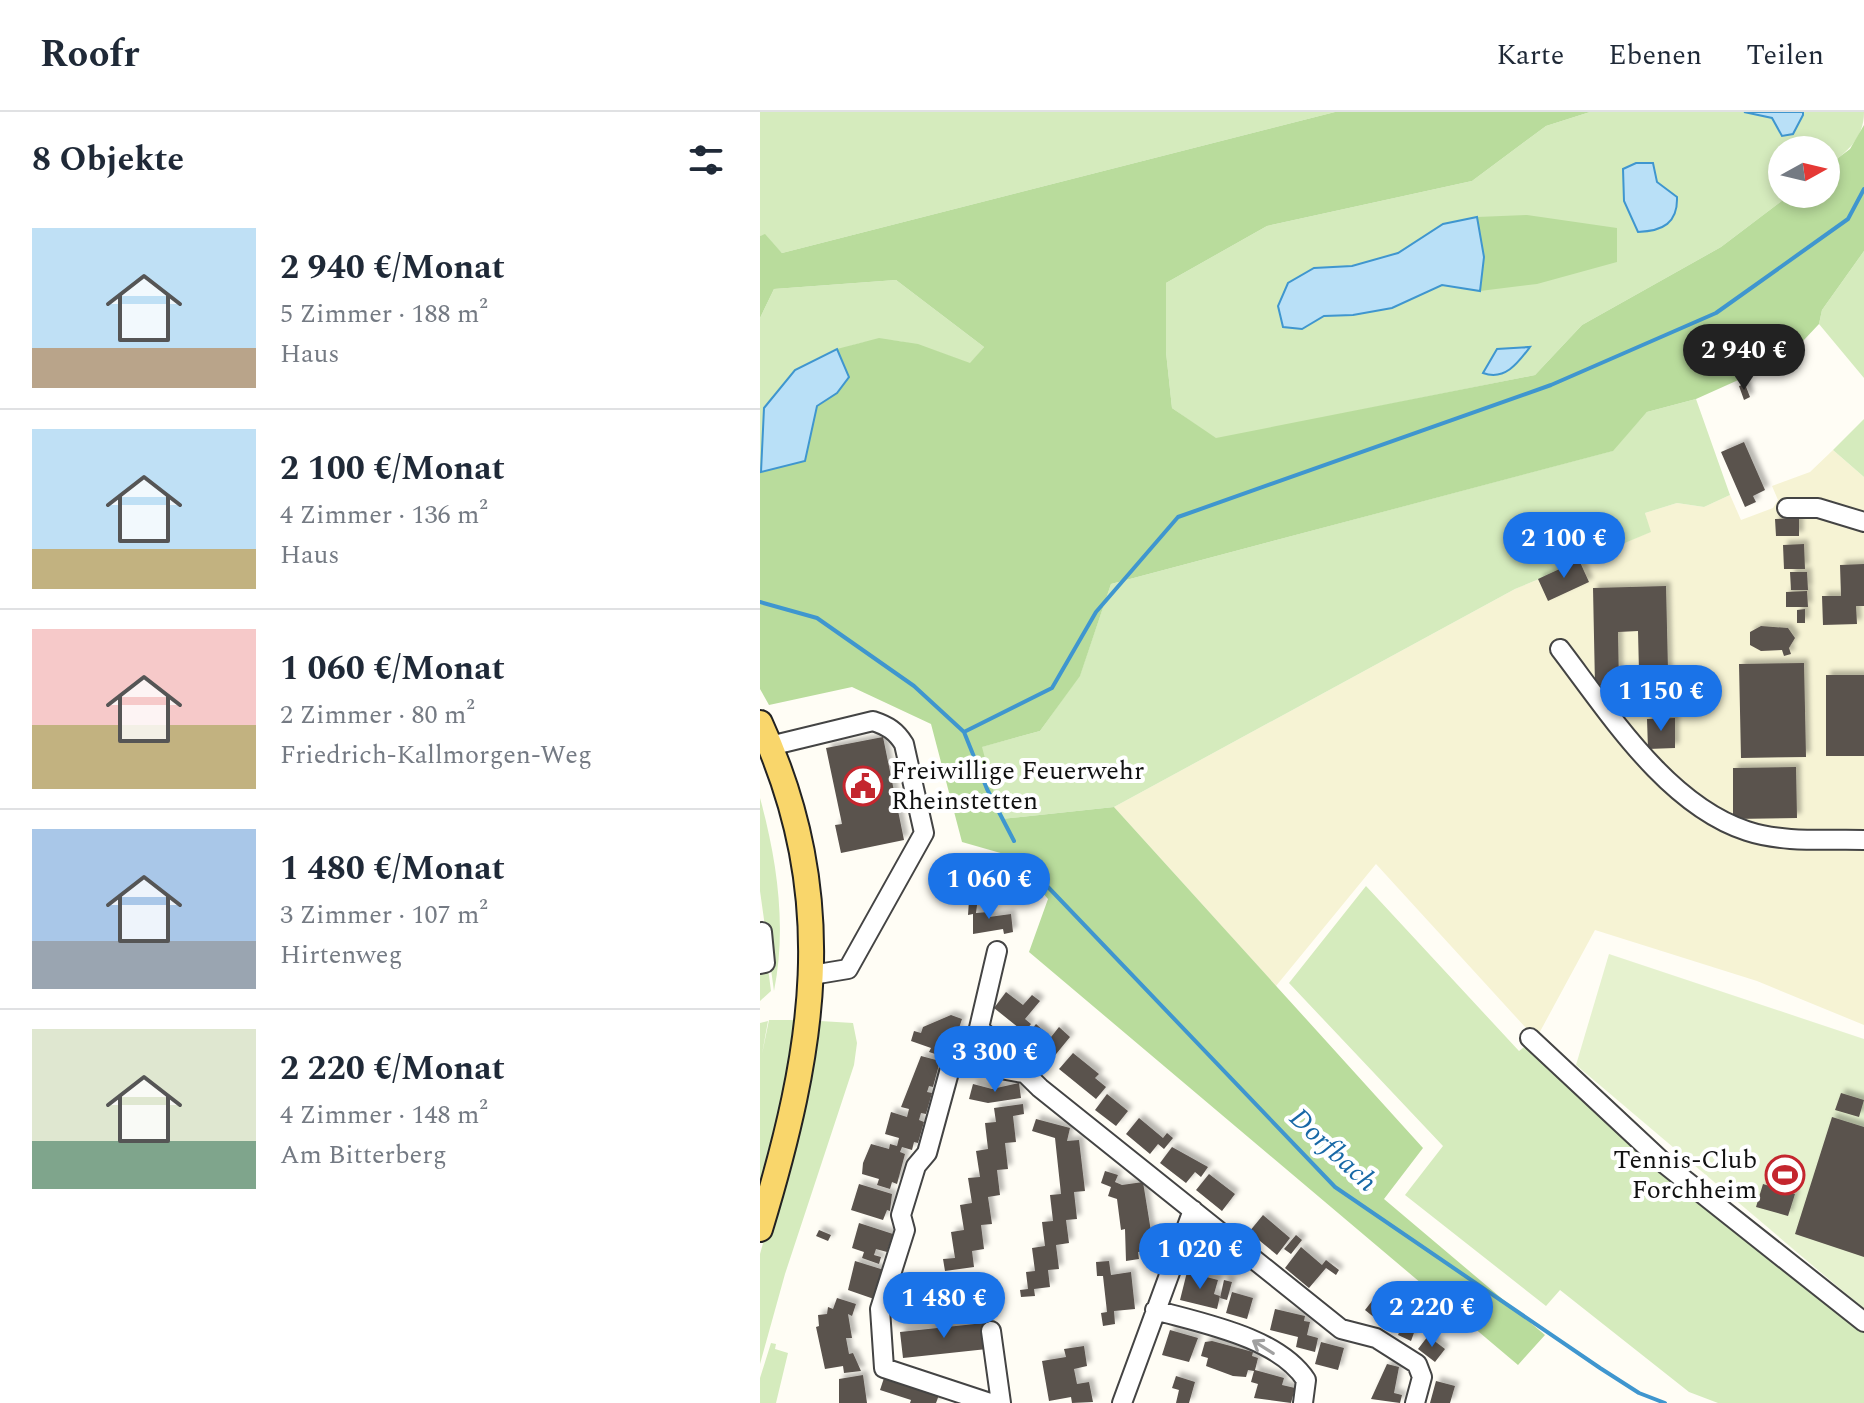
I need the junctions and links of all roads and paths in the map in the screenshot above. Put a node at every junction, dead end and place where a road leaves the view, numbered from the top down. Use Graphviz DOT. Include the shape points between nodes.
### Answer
graph roads {
  1 [pos="1787,508"];
  2 [pos="1864,522"];
  3 [pos="1560,649"];
  4 [pos="760,723"];
  5 [pos="770,746"];
  6 [pos="1864,840"];
  7 [pos="762,932"];
  8 [pos="997,951"];
  9 [pos="760,964"];
  10 [pos="812,975"];
  11 [pos="979,1028"];
  12 [pos="1530,1038"];
  13 [pos="967,1063"];
  14 [pos="1023,1073"];
  15 [pos="1193,1210"];
  16 [pos="760,1229"];
  17 [pos="1155,1310"];
  18 [pos="1864,1322"];
  19 [pos="991,1331"];
  20 [pos="990,1403"];
  21 [pos="1001,1403"];
  22 [pos="1122,1403"];
  23 [pos="1303,1403"];
  24 [pos="1415,1403"];
  1 -- 2 [label="street" via="1818,508"];
  3 -- 6 [label="street" via="1636,748 1711,816 1768,836"];
  4 -- 5 [label="main road"];
  5 -- 10 [label="main road" via="805,864"];
  5 -- 10 [label="street" via="873,721 885,725 904,744 924,833 848,969"];
  7 -- 9 [label="street" via="765,963"];
  8 -- 11 [label="street"];
  10 -- 16 [label="main road" via="794,1106"];
  11 -- 13 [label="street"];
  11 -- 14 [label="street"];
  12 -- 18 [label="street" via="1666,1165"];
  13 -- 14 [label="street"];
  13 -- 20 [label="street" via="951,1065 927,1153 916,1166 901,1215 905,1230 880,1309 884,1368"];
  14 -- 15 [label="street"];
  15 -- 17 [label="street"];
  15 -- 24 [label="street" via="1341,1329 1376,1338 1411,1359 1421,1370"];
  17 -- 22 [label="street"];
  23 -- 17 [label="street, one-way" via="1306,1380 1245,1335"];
  19 -- 21 [label="street"];
}
